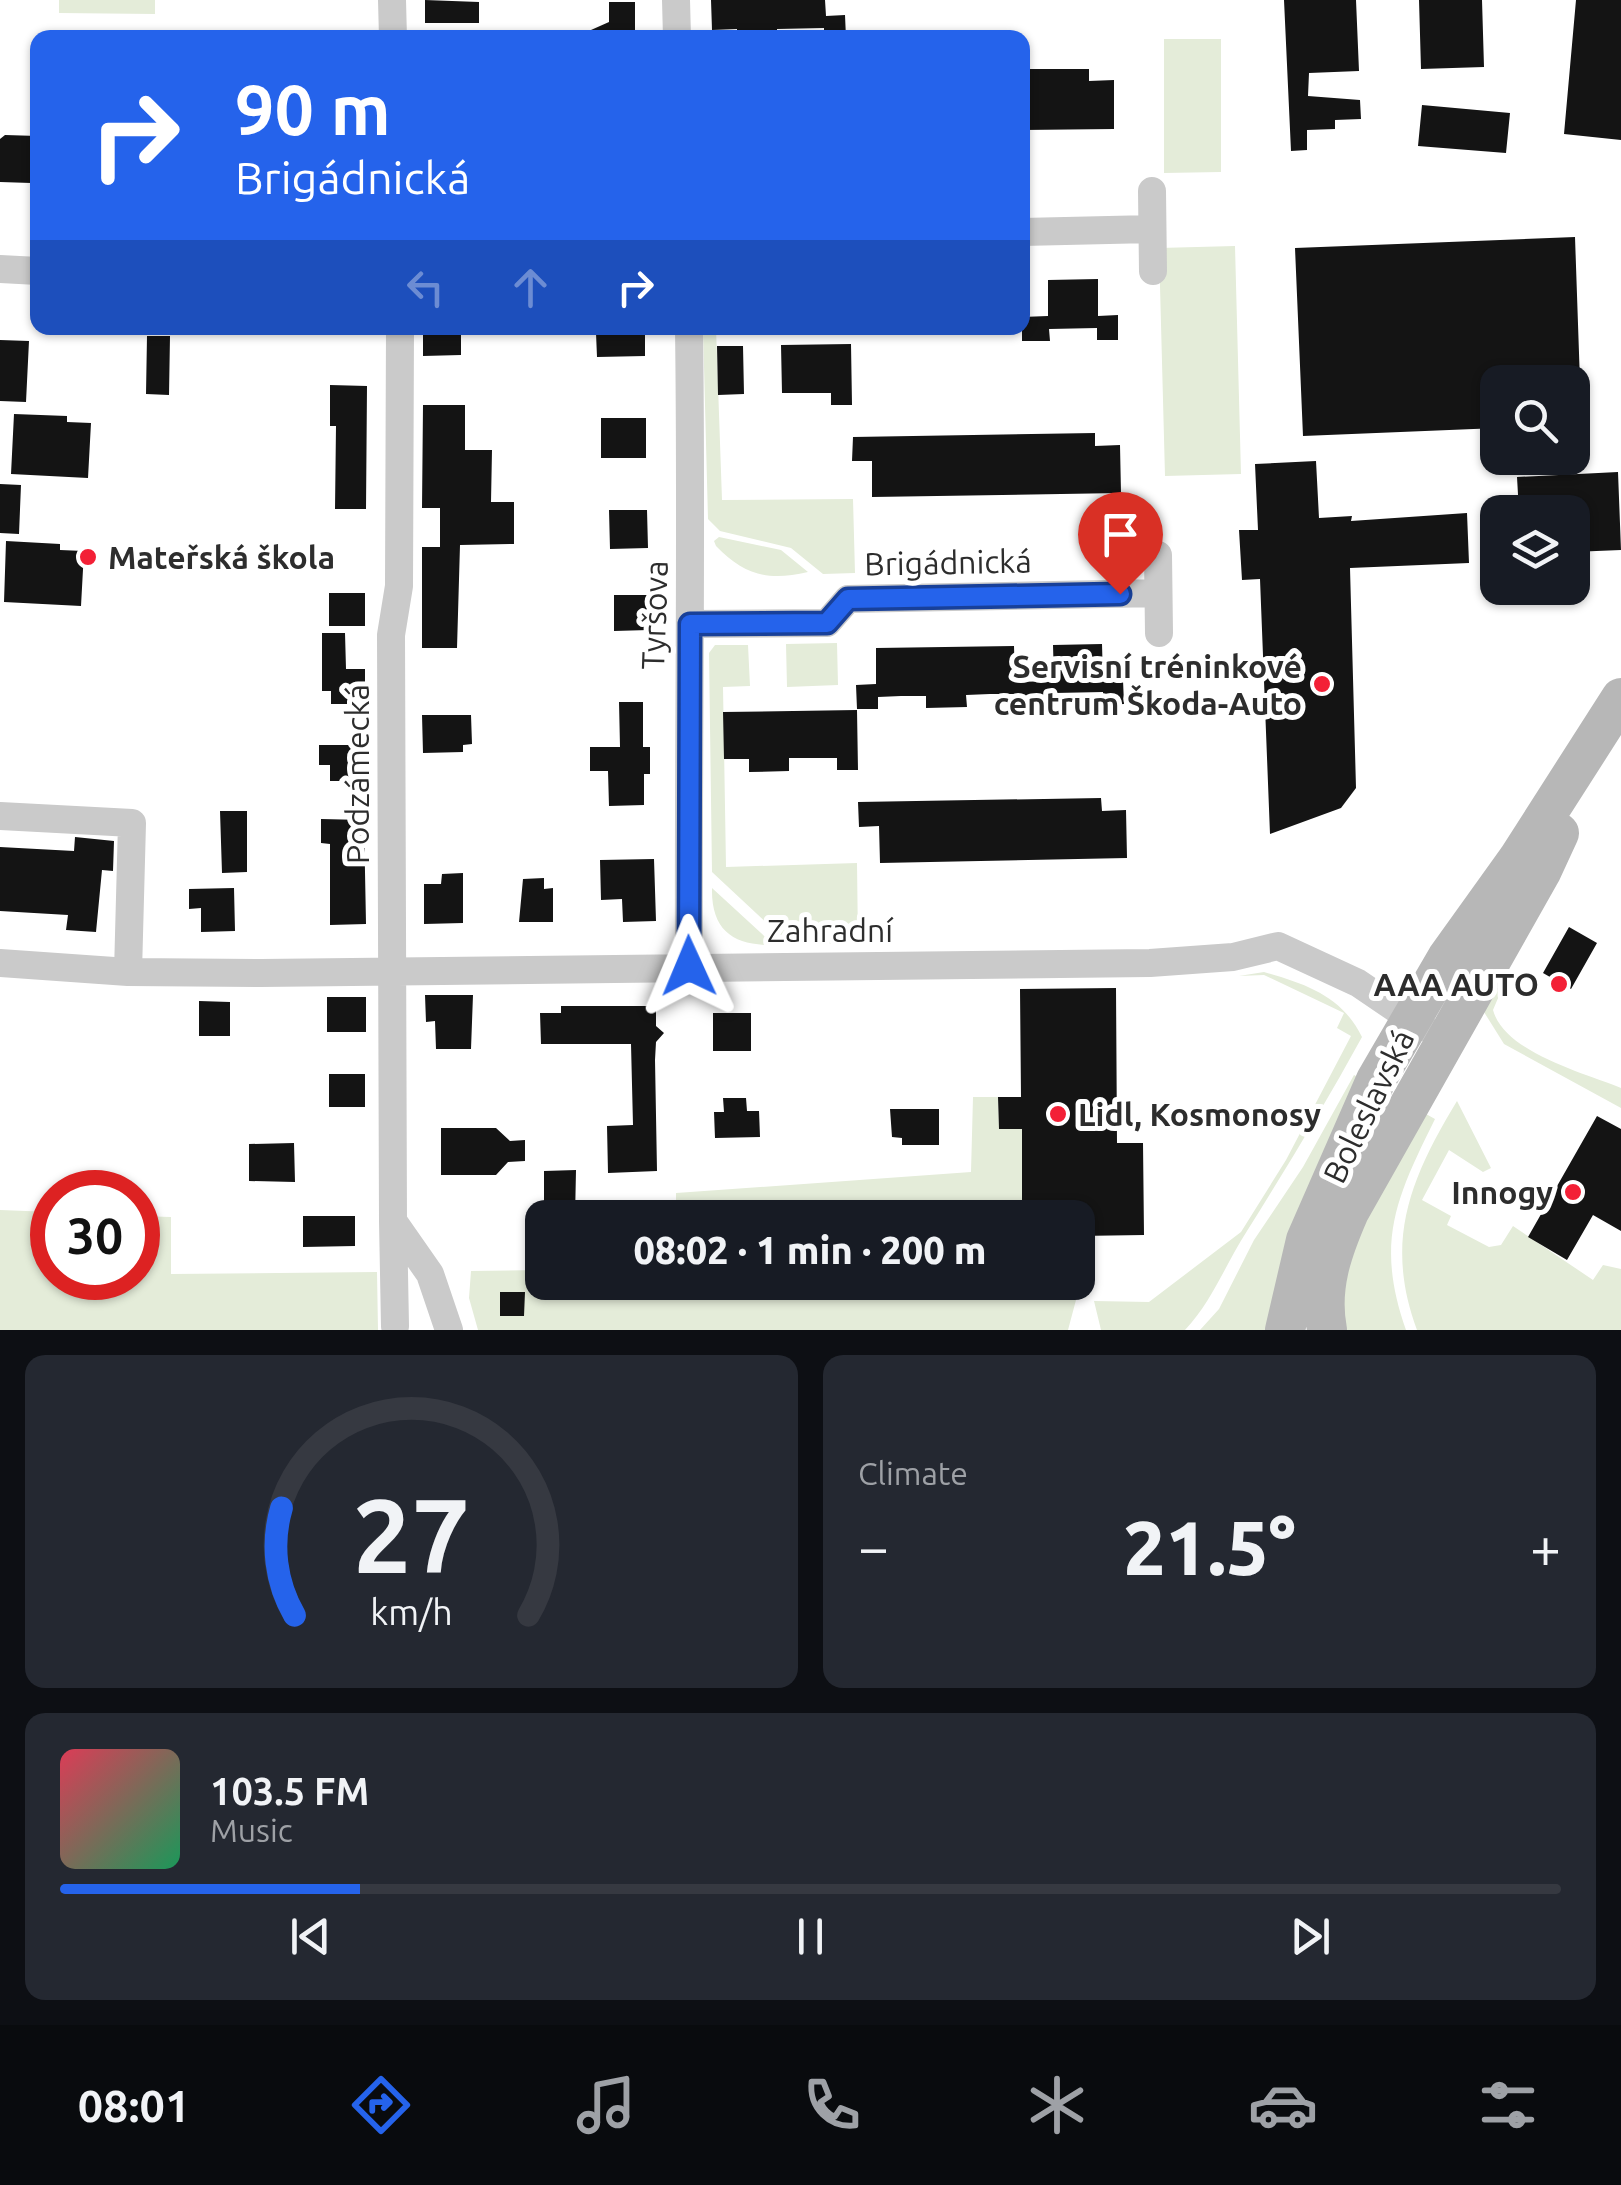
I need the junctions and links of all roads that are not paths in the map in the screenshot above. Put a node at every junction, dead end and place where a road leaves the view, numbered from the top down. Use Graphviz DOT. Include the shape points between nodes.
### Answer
graph roads {
  1 [pos="392,0"];
  2 [pos="676,0"];
  3 [pos="392,30"];
  4 [pos="676,30"];
  5 [pos="1152,191"];
  6 [pos="1152,229"];
  7 [pos="1030,232"];
  8 [pos="0,269"];
  9 [pos="30,271"];
  10 [pos="1153,271"];
  11 [pos="400,335"];
  12 [pos="689,335"];
  13 [pos="1158,556"];
  14 [pos="1158,593"];
  15 [pos="690,624"];
  16 [pos="1159,633"];
  17 [pos="1618,703"];
  18 [pos="0,816"];
  19 [pos="0,964"];
  20 [pos="689,966"];
  21 [pos="395,970"];
  22 [pos="128,972"];
  23 [pos="1411,1019"];
  24 [pos="1446,1041"];
  25 [pos="394,1222"];
  26 [pos="395,1326"];
  27 [pos="450,1330"];
  28 [pos="1286,1330"];
  29 [pos="1326,1330"];
  1 -- 3 [label="street"];
  2 -- 4 [label="street"];
  5 -- 6 [label="street"];
  6 -- 7 [label="street"];
  6 -- 10 [label="street"];
  8 -- 9 [label="street"];
  11 -- 21 [label="street, Podzámecká" via="398,586 391,635"];
  12 -- 15 [label="street, Tyršova"];
  13 -- 14 [label="street"];
  14 -- 15 [label="street, Brigádnická" via="848,599 827,623"];
  14 -- 16 [label="street"];
  15 -- 20 [label="street, Tyršova"];
  17 -- 23 [label="street, Boleslavská"];
  17 -- 24 [label="street" via="1541,872"];
  18 -- 22 [label="street" via="132,824"];
  19 -- 22 [label="street, Zahradní"];
  20 -- 21 [label="street, Zahradní"];
  20 -- 23 [label="street, Zahradní" via="1150,963 1278,946 1358,983"];
  21 -- 22 [label="street, Zahradní"];
  21 -- 25 [label="street, Podzámecká"];
  23 -- 24 [label="street, Zahradní"];
  23 -- 28 [label="street, Boleslavská" via="1314,1217"];
  24 -- 29 [label="street" via="1339,1234 1325,1285"];
  25 -- 26 [label="street, Podzámecká"];
  25 -- 27 [label="street" via="430,1274"];
}
